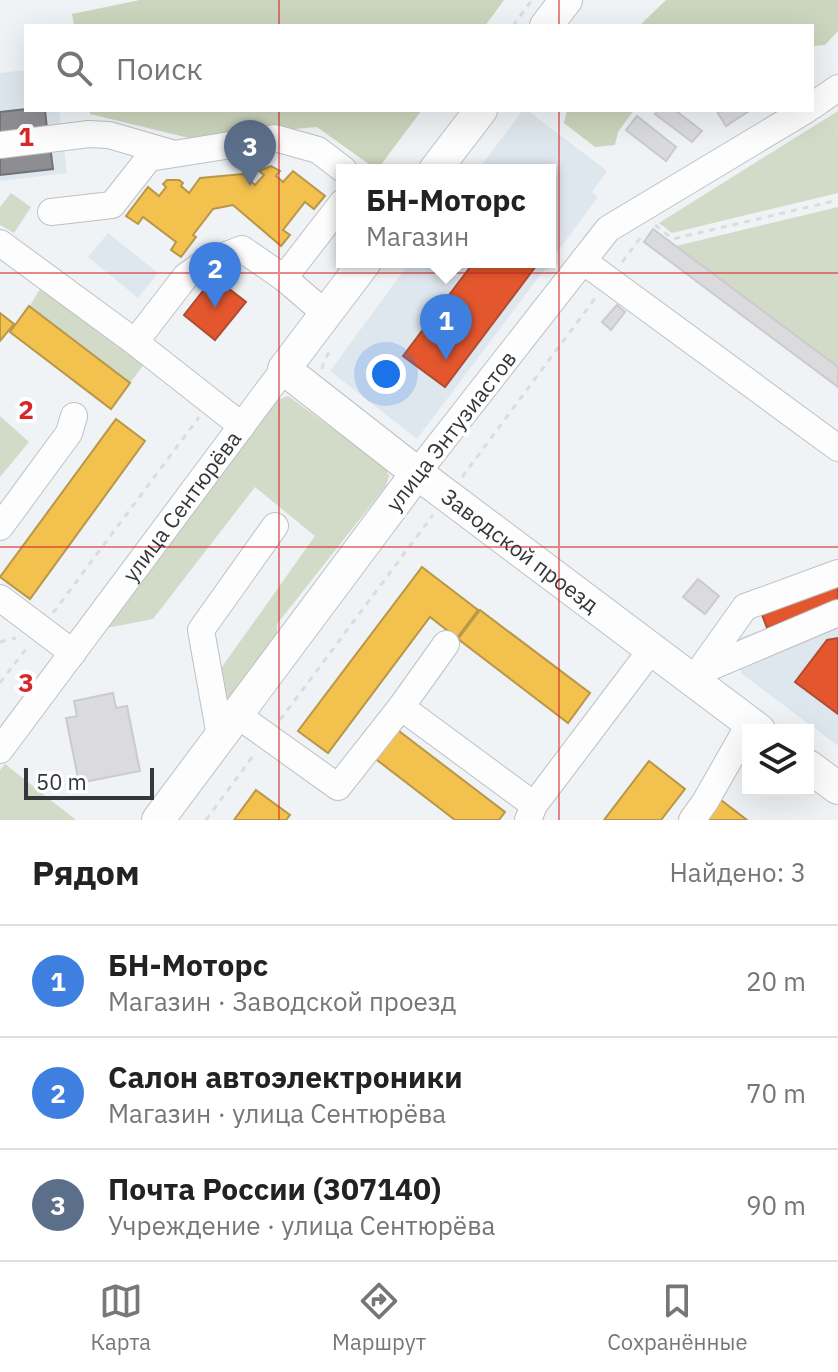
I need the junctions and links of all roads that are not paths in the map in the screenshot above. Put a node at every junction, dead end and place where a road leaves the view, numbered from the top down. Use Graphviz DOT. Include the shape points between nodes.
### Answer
graph roads {
  1 [pos="838,88"];
  2 [pos="814,105"];
  3 [pos="479,112"];
  4 [pos="803,112"];
  5 [pos="0,145"];
  6 [pos="174,154"];
  7 [pos="336,164"];
  8 [pos="440,164"];
  9 [pos="336,211"];
  10 [pos="51,212"];
  11 [pos="0,243"];
  12 [pos="583,261"];
  13 [pos="360,268"];
  14 [pos="284,278"];
  15 [pos="326,314"];
  16 [pos="135,342"];
  17 [pos="284,369"];
  18 [pos="74,416"];
  19 [pos="242,426"];
  20 [pos="838,448"];
  21 [pos="417,473"];
  22 [pos="275,526"];
  23 [pos="0,527"];
  24 [pos="838,573"];
  25 [pos="0,598"];
  26 [pos="836,617"];
  27 [pos="446,644"];
  28 [pos="652,649"];
  29 [pos="73,653"];
  30 [pos="696,676"];
  31 [pos="401,707"];
  32 [pos="751,724"];
  33 [pos="228,725"];
  34 [pos="742,745"];
  35 [pos="0,750"];
  36 [pos="814,770"];
  37 [pos="838,788"];
  38 [pos="531,813"];
  39 [pos="158,820"];
  40 [pos="692,820"];
  1 -- 2 [label="street"];
  3 -- 8 [label="main road"];
  4 -- 12 [label="street, улица Энтузиастов" via="608,229"];
  5 -- 6 [label="street" via="109,135"];
  6 -- 7 [label="street" via="275,138 318,150"];
  6 -- 10 [label="street" via="149,158 112,205"];
  9 -- 14 [label="street"];
  11 -- 16 [label="street"];
  12 -- 20 [label="street"];
  12 -- 21 [label="street, улица Энтузиастов"];
  13 -- 15 [label="main road, улица Сентюрёва"];
  14 -- 15 [label="street"];
  14 -- 16 [label="street" via="242,249 203,264 186,276"];
  15 -- 17 [label="main road, улица Сентюрёва"];
  16 -- 19 [label="street"];
  17 -- 19 [label="street, улица Сентюрёва"];
  17 -- 21 [label="main road, Заводской проезд"];
  18 -- 23 [label="street" via="69,433"];
  19 -- 29 [label="street, улица Сентюрёва"];
  21 -- 28 [label="main road, Заводской проезд"];
  21 -- 33 [label="main road, улица Энтузиастов"];
  22 -- 33 [label="street" via="201,630"];
  24 -- 30 [label="street" via="745,607"];
  25 -- 29 [label="street"];
  26 -- 30 [label="street"];
  27 -- 31 [label="street"];
  28 -- 30 [label="main road, Заводской проезд"];
  28 -- 38 [label="street"];
  29 -- 35 [label="street, улица Сентюрёва"];
  30 -- 32 [label="main road, Заводской проезд"];
  31 -- 33 [label="street" via="338,787 268,737"];
  31 -- 38 [label="street"];
  33 -- 39 [label="main road, улица Энтузиастов"];
  34 -- 40 [label="street"];
  36 -- 37 [label="main road"];
}
